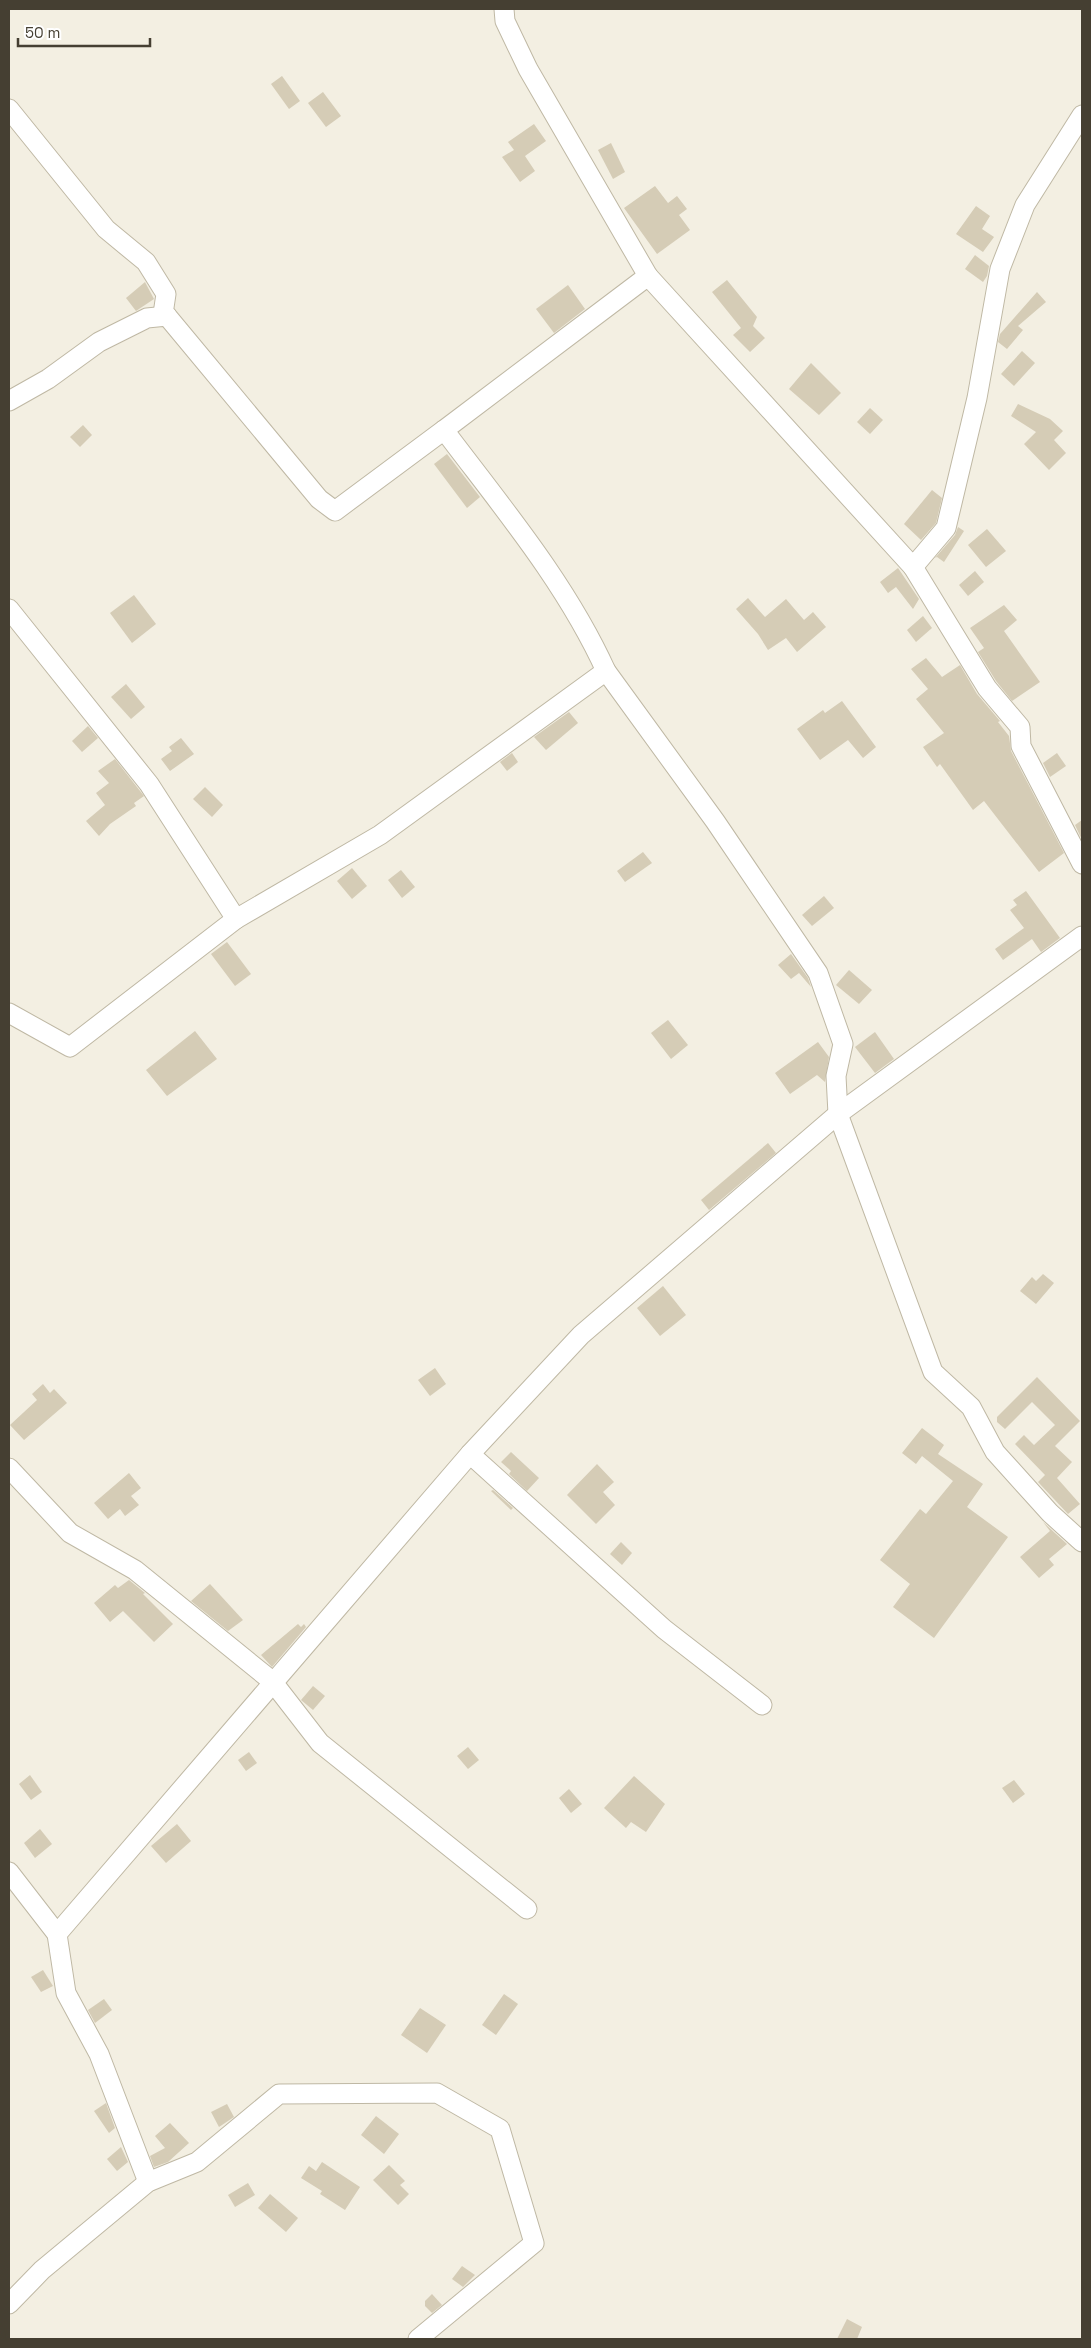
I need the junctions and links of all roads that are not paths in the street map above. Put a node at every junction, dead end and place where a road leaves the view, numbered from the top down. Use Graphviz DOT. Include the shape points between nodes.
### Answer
graph roads {
  1 [pos="504,9"];
  2 [pos="9,109"];
  3 [pos="1082,115"];
  4 [pos="648,276"];
  5 [pos="167,316"];
  6 [pos="9,401"];
  7 [pos="444,430"];
  8 [pos="913,567"];
  9 [pos="9,609"];
  10 [pos="606,671"];
  11 [pos="1082,864"];
  12 [pos="236,919"];
  13 [pos="1082,936"];
  14 [pos="9,1013"];
  15 [pos="838,1114"];
  16 [pos="470,1454"];
  17 [pos="9,1468"];
  18 [pos="1082,1542"];
  19 [pos="272,1681"];
  20 [pos="762,1705"];
  21 [pos="9,1872"];
  22 [pos="527,1909"];
  23 [pos="57,1934"];
  24 [pos="148,2182"];
  25 [pos="9,2304"];
  26 [pos="418,2339"];
  1 -- 4 [label="street" via="505,21 528,69"];
  2 -- 5 [label="street" via="106,229 146,262 166,294 163,314"];
  3 -- 8 [label="street" via="1025,205 1000,269 977,398 946,528"];
  4 -- 7 [label="street"];
  4 -- 8 [label="street"];
  5 -- 6 [label="street" via="147,318 99,342 48,379"];
  5 -- 7 [label="street" via="319,499 335,511"];
  7 -- 10 [label="street" via="550,572"];
  8 -- 11 [label="street" via="987,688 1020,726 1021,746"];
  9 -- 12 [label="street" via="149,784"];
  10 -- 12 [label="street" via="380,835"];
  10 -- 15 [label="street" via="715,821 818,973 843,1044 836,1076"];
  12 -- 14 [label="street" via="70,1047"];
  13 -- 15 [label="street"];
  15 -- 16 [label="street" via="581,1335"];
  15 -- 18 [label="street" via="932,1372 971,1407 995,1452 1050,1513"];
  16 -- 19 [label="street"];
  16 -- 20 [label="street" via="664,1629"];
  17 -- 19 [label="street" via="70,1532 135,1570"];
  19 -- 22 [label="street" via="320,1743"];
  19 -- 23 [label="street"];
  21 -- 23 [label="street"];
  23 -- 24 [label="street" via="66,1994 99,2054"];
  24 -- 25 [label="street" via="42,2270"];
  24 -- 26 [label="street" via="197,2162 279,2094 437,2093 500,2128 534,2243"];
}
